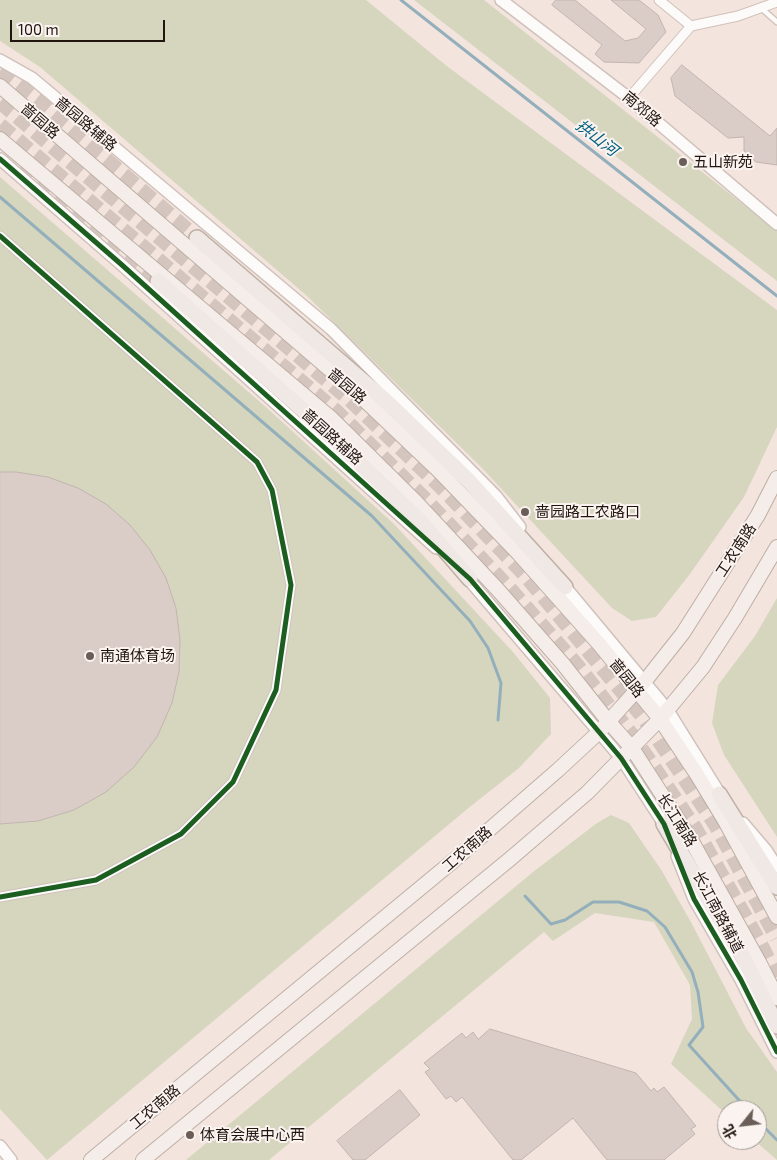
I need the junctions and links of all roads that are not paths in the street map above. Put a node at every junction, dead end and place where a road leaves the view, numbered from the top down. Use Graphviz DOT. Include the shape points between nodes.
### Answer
graph roads {
  1 [pos="501,0"];
  2 [pos="659,0"];
  3 [pos="777,2"];
  4 [pos="761,8"];
  5 [pos="777,22"];
  6 [pos="690,26"];
  7 [pos="0,60"];
  8 [pos="0,86"];
  9 [pos="629,98"];
  10 [pos="0,139"];
  11 [pos="0,159"];
  12 [pos="777,224"];
  13 [pos="0,236"];
  14 [pos="197,238"];
  15 [pos="158,281"];
  16 [pos="777,478"];
  17 [pos="777,547"];
  18 [pos="470,579"];
  19 [pos="565,587"];
  20 [pos="640,685"];
  21 [pos="664,714"];
  22 [pos="608,721"];
  23 [pos="599,732"];
  24 [pos="632,748"];
  25 [pos="621,758"];
  26 [pos="719,794"];
  27 [pos="664,824"];
  28 [pos="777,867"];
  29 [pos="777,887"];
  30 [pos="0,896"];
  31 [pos="777,917"];
  32 [pos="777,998"];
  33 [pos="777,1026"];
  34 [pos="777,1052"];
  35 [pos="0,1146"];
  36 [pos="11,1160"];
  37 [pos="91,1160"];
  38 [pos="143,1160"];
  1 -- 9 [label="street, 南郊路"];
  2 -- 6 [label="street"];
  3 -- 4 [label="street"];
  4 -- 5 [label="lane"];
  4 -- 6 [label="street"];
  6 -- 9 [label="street"];
  7 -- 19 [label="street, 啬园路辅路" via="32,78 331,329 496,496"];
  8 -- 20 [label="main road, 啬园路" via="357,393 438,470"];
  9 -- 12 [label="street, 南郊路"];
  10 -- 22 [label="main road" via="330,417 499,591"];
  11 -- 18 [label="street, 啬园路辅路"];
  13 -- 30 [label="street" via="257,462 272,490 291,585 276,690 233,782 181,834 96,880"];
  14 -- 19 [label="highway" via="387,402 469,481"];
  15 -- 18 [label="highway" via="323,428 420,521"];
  16 -- 20 [label="main road, 工农南路" via="758,515 683,632"];
  17 -- 21 [label="main road" via="703,667"];
  18 -- 23 [label="street, 啬园路辅路"];
  19 -- 20 [label="street, 啬园路辅路"];
  20 -- 21 [label="main road, 啬园路"];
  20 -- 22 [label="main road, 工农南路"];
  21 -- 24 [label="main road"];
  21 -- 26 [label="street"];
  21 -- 31 [label="main road"];
  22 -- 23 [label="main road, 工农南路"];
  22 -- 24 [label="main road"];
  23 -- 25 [label="street, 啬园路辅路"];
  23 -- 37 [label="main road, 工农南路" via="452,862"];
  24 -- 25 [label="main road"];
  24 -- 32 [label="main road, 长江南路" via="690,838"];
  25 -- 27 [label="street, 长江南路辅道"];
  25 -- 38 [label="main road" via="587,794 517,853"];
  26 -- 28 [label="street"];
  26 -- 29 [label="highway"];
  27 -- 33 [label="highway" via="744,959"];
  27 -- 34 [label="street, 长江南路辅道" via="694,899 741,980"];
  35 -- 36 [label="street"];
}
